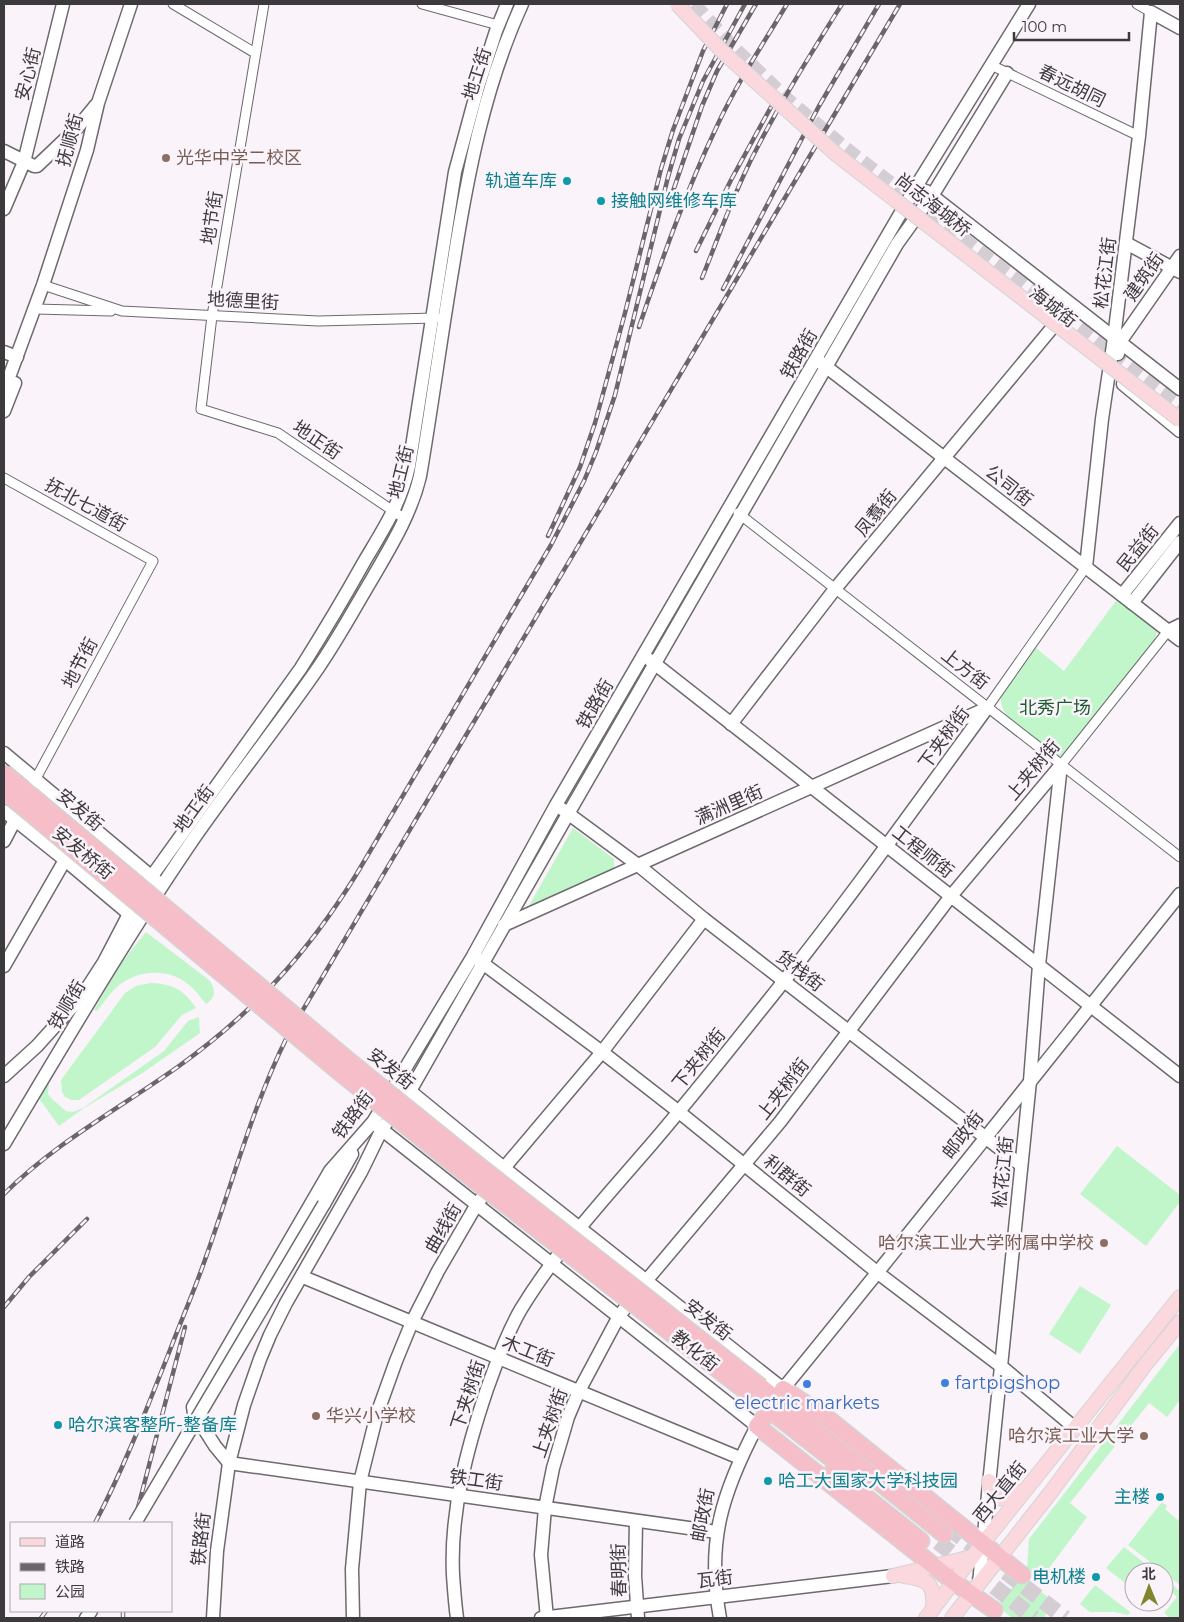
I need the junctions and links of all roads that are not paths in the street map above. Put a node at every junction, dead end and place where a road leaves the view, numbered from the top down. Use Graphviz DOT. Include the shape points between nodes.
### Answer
graph roads {
  1 [pos="63,4"];
  2 [pos="131,4"];
  3 [pos="173,4"];
  4 [pos="264,4"];
  5 [pos="422,4"];
  6 [pos="507,4"];
  7 [pos="522,4"];
  8 [pos="677,4"];
  9 [pos="1029,4"];
  10 [pos="1137,4"];
  11 [pos="1151,12"];
  12 [pos="498,25"];
  13 [pos="1180,28"];
  14 [pos="255,53"];
  15 [pos="991,66"];
  16 [pos="1008,73"];
  17 [pos="98,103"];
  18 [pos="1139,136"];
  19 [pos="4,151"];
  20 [pos="24,162"];
  21 [pos="918,185"];
  22 [pos="932,196"];
  23 [pos="4,209"];
  24 [pos="902,214"];
  25 [pos="913,222"];
  26 [pos="1126,243"];
  27 [pos="1180,256"];
  28 [pos="1176,269"];
  29 [pos="43,286"];
  30 [pos="35,308"];
  31 [pos="122,311"];
  32 [pos="212,316"];
  33 [pos="431,318"];
  34 [pos="444,318"];
  35 [pos="1052,328"];
  36 [pos="1117,340"];
  37 [pos="4,352"];
  38 [pos="17,357"];
  39 [pos="822,363"];
  40 [pos="1111,374"];
  41 [pos="8,390"];
  42 [pos="1180,390"];
  43 [pos="201,409"];
  44 [pos="4,410"];
  45 [pos="1180,420"];
  46 [pos="4,424"];
  47 [pos="1180,431"];
  48 [pos="944,457"];
  49 [pos="4,478"];
  50 [pos="730,506"];
  51 [pos="394,512"];
  52 [pos="741,515"];
  53 [pos="405,519"];
  54 [pos="1180,523"];
  55 [pos="1180,542"];
  56 [pos="153,561"];
  57 [pos="1089,570"];
  58 [pos="835,589"];
  59 [pos="1127,599"];
  60 [pos="1180,625"];
  61 [pos="1168,631"];
  62 [pos="1180,640"];
  63 [pos="644,655"];
  64 [pos="655,664"];
  65 [pos="988,708"];
  66 [pos="731,724"];
  67 [pos="4,754"];
  68 [pos="1061,765"];
  69 [pos="4,773"];
  70 [pos="35,780"];
  71 [pos="813,787"];
  72 [pos="4,791"];
  73 [pos="556,805"];
  74 [pos="4,811"];
  75 [pos="568,814"];
  76 [pos="14,820"];
  77 [pos="87,824"];
  78 [pos="4,841"];
  79 [pos="886,846"];
  80 [pos="1180,857"];
  81 [pos="65,860"];
  82 [pos="638,865"];
  83 [pos="152,876"];
  84 [pos="162,885"];
  85 [pos="1180,894"];
  86 [pos="951,896"];
  87 [pos="134,918"];
  88 [pos="704,919"];
  89 [pos="505,924"];
  90 [pos="485,933"];
  91 [pos="478,960"];
  92 [pos="1039,965"];
  93 [pos="4,966"];
  94 [pos="784,981"];
  95 [pos="1090,1006"];
  96 [pos="849,1031"];
  97 [pos="602,1052"];
  98 [pos="4,1076"];
  99 [pos="1180,1076"];
  100 [pos="1030,1081"];
  101 [pos="398,1082"];
  102 [pos="410,1091"];
  103 [pos="679,1112"];
  104 [pos="377,1126"];
  105 [pos="987,1138"];
  106 [pos="4,1144"];
  107 [pos="745,1164"];
  108 [pos="1022,1164"];
  109 [pos="504,1168"];
  110 [pos="477,1204"];
  111 [pos="327,1205"];
  112 [pos="579,1228"];
  113 [pos="551,1264"];
  114 [pos="878,1273"];
  115 [pos="303,1277"];
  116 [pos="646,1281"];
  117 [pos="1180,1297"];
  118 [pos="618,1316"];
  119 [pos="412,1322"];
  120 [pos="1180,1322"];
  121 [pos="498,1358"];
  122 [pos="1002,1367"];
  123 [pos="579,1391"];
  124 [pos="758,1393"];
  125 [pos="770,1408"];
  126 [pos="1075,1428"];
  127 [pos="740,1458"];
  128 [pos="229,1463"];
  129 [pos="989,1481"];
  130 [pos="360,1482"];
  131 [pos="1032,1482"];
  132 [pos="459,1496"];
  133 [pos="545,1508"];
  134 [pos="636,1521"];
  135 [pos="136,1522"];
  136 [pos="144,1522"];
  137 [pos="717,1532"];
  138 [pos="940,1538"];
  139 [pos="983,1543"];
  140 [pos="1000,1557"];
  141 [pos="972,1558"];
  142 [pos="934,1566"];
  143 [pos="1022,1574"];
  144 [pos="893,1576"];
  145 [pos="954,1582"];
  146 [pos="975,1589"];
  147 [pos="716,1596"];
  148 [pos="994,1610"];
  149 [pos="637,1613"];
  150 [pos="930,1613"];
  151 [pos="213,1618"];
  152 [pos="353,1618"];
  153 [pos="457,1618"];
  154 [pos="542,1618"];
  155 [pos="547,1618"];
  156 [pos="720,1618"];
  157 [pos="952,1618"];
  1 -- 20 [label="street, 安心街"];
  2 -- 17 [label="street, 抚顺街"];
  3 -- 14 [label="street"];
  4 -- 14 [label="street, 地节街"];
  5 -- 12 [label="street"];
  6 -- 12 [label="street, 地工街"];
  7 -- 34 [label="street, 地工街" via="507,39 475,145"];
  8 -- 45 [label="main road, 尚志海城桥, bridge" via="722,52 837,155"];
  9 -- 15 [label="street, 铁路街"];
  10 -- 11 [label="street"];
  11 -- 13 [label="street"];
  11 -- 18 [label="street, 松花江街"];
  12 -- 33 [label="street, 地工街" via="455,172"];
  14 -- 32 [label="street, 地节街"];
  15 -- 16 [label="street, 春远胡同"];
  15 -- 21 [label="street, 铁路街"];
  16 -- 18 [label="street, 春远胡同"];
  16 -- 22 [label="street, 铁路街"];
  17 -- 20 [label="street" via="40,164 34,166"];
  17 -- 29 [label="street, 抚顺街" via="87,150"];
  18 -- 26 [label="street, 松花江街"];
  19 -- 20 [label="street"];
  20 -- 23 [label="street, 安心街"];
  21 -- 22 [label="street, 海城街"];
  21 -- 24 [label="street, 铁路街"];
  22 -- 25 [label="street, 铁路街"];
  22 -- 36 [label="street, 海城街"];
  24 -- 25 [label="street, 海城街"];
  24 -- 39 [label="street, 铁路街"];
  25 -- 35 [label="street, 海城街"];
  25 -- 39 [label="street, 铁路街"];
  26 -- 28 [label="street"];
  26 -- 36 [label="street, 松花江街"];
  27 -- 28 [label="street, 建筑街"];
  28 -- 36 [label="street, 建筑街"];
  29 -- 30 [label="street, 抚顺街"];
  29 -- 31 [label="street, 地德里街"];
  30 -- 31 [label="street"];
  30 -- 38 [label="street"];
  30 -- 41 [label="street" via="24,362"];
  31 -- 32 [label="street, 地德里街"];
  32 -- 33 [label="street, 地德里街" via="318,321"];
  32 -- 43 [label="street, 地节街"];
  33 -- 34 [label="street, 地德里街"];
  33 -- 51 [label="street, 地工街" via="409,466"];
  34 -- 53 [label="street, 地工街" via="420,476"];
  35 -- 40 [label="street, 海城街"];
  35 -- 48 [label="street, 凤翥街"];
  36 -- 40 [label="street, 松花江街"];
  36 -- 42 [label="street, 海城街"];
  37 -- 38 [label="street"];
  38 -- 41 [label="street"];
  39 -- 48 [label="street, 公司街"];
  39 -- 50 [label="street, 铁路街"];
  39 -- 52 [label="street, 铁路街"];
  40 -- 47 [label="street, 海城街"];
  40 -- 57 [label="street, 松花江街"];
  41 -- 44 [label="street"];
  41 -- 46 [label="street"];
  43 -- 51 [label="street, 地正街" via="278,433"];
  48 -- 57 [label="street, 公司街"];
  48 -- 58 [label="street, 凤翥街"];
  49 -- 56 [label="street, 抚北七道街"];
  50 -- 52 [label="street, 上方街"];
  50 -- 63 [label="street, 铁路街"];
  51 -- 53 [label="street, 地正街"];
  51 -- 83 [label="street, 地工街" via="301,668"];
  52 -- 58 [label="street, 上方街"];
  52 -- 64 [label="street, 铁路街"];
  53 -- 84 [label="street, 地工街" via="319,667"];
  54 -- 59 [label="street, 民益街"];
  55 -- 59 [label="street, 民益街"];
  56 -- 70 [label="street, 地节街"];
  57 -- 59 [label="street, 公司街"];
  57 -- 65 [label="street, 下夹树街"];
  58 -- 65 [label="street, 上方街"];
  58 -- 66 [label="street, 凤翥街"];
  59 -- 61 [label="street, 公司街"];
  60 -- 61 [label="street"];
  61 -- 62 [label="street, 公司街"];
  61 -- 68 [label="street, 上夹树街"];
  63 -- 64 [label="street, 工程师街"];
  63 -- 73 [label="street, 铁路街"];
  64 -- 66 [label="street, 工程师街"];
  64 -- 75 [label="street, 铁路街"];
  65 -- 68 [label="street, 上方街"];
  65 -- 71 [label="street, 满洲里街"];
  65 -- 79 [label="street, 下夹树街"];
  66 -- 71 [label="street, 工程师街"];
  67 -- 70 [label="street, 安发桥街"];
  68 -- 80 [label="street, 上方街"];
  68 -- 86 [label="street, 上夹树街"];
  68 -- 92 [label="street, 松花江街"];
  69 -- 124 [label="highway, 安发街, bridge" via="356,1067"];
  70 -- 76 [label="street, 地节街"];
  70 -- 77 [label="street, 安发桥街"];
  71 -- 79 [label="street, 工程师街"];
  71 -- 82 [label="street, 满洲里街"];
  72 -- 124 [label="highway, 安发街, bridge" via="389,1112"];
  73 -- 75 [label="street, 货栈街"];
  73 -- 90 [label="street, 铁路街"];
  74 -- 76 [label="street, 安发桥街"];
  75 -- 82 [label="street, 货栈街"];
  75 -- 89 [label="street, 铁路街"];
  76 -- 78 [label="street"];
  76 -- 81 [label="street, 安发桥街"];
  77 -- 81 [label="street"];
  77 -- 83 [label="street, 安发桥街"];
  79 -- 86 [label="street, 工程师街"];
  79 -- 94 [label="street, 下夹树街"];
  81 -- 87 [label="street, 安发桥街"];
  81 -- 93 [label="street"];
  82 -- 88 [label="street, 货栈街"];
  82 -- 89 [label="street, 满洲里街"];
  83 -- 84 [label="street, 安发桥街"];
  83 -- 87 [label="street, 铁顺街"];
  84 -- 87 [label="street, 铁顺街"];
  85 -- 95 [label="street, 邮政街"];
  86 -- 92 [label="street, 工程师街"];
  86 -- 96 [label="street, 上夹树街"];
  87 -- 98 [label="street, 铁顺街" via="82,996 37,1046"];
  87 -- 106 [label="street, 铁顺街" via="111,965"];
  88 -- 94 [label="street, 货栈街"];
  88 -- 97 [label="street, 曲线街"];
  89 -- 90 [label="street, 满洲里街"];
  89 -- 91 [label="street, 铁路街"];
  90 -- 91 [label="street, 铁路街"];
  91 -- 97 [label="street, 利群街"];
  91 -- 101 [label="street, 铁路街"];
  91 -- 102 [label="street, 铁路街"];
  92 -- 95 [label="street, 工程师街"];
  92 -- 100 [label="street, 松花江街"];
  94 -- 96 [label="street, 货栈街"];
  94 -- 103 [label="street, 下夹树街"];
  95 -- 99 [label="street, 工程师街"];
  95 -- 100 [label="street, 邮政街"];
  96 -- 105 [label="street, 货栈街"];
  96 -- 107 [label="street, 上夹树街"];
  97 -- 103 [label="street, 利群街"];
  97 -- 109 [label="street, 曲线街"];
  100 -- 105 [label="street, 邮政街"];
  100 -- 108 [label="street, 松花江街"];
  101 -- 102 [label="street, 教化街"];
  101 -- 104 [label="street, 铁路街"];
  102 -- 104 [label="street, 铁路街"];
  102 -- 109 [label="street, 教化街"];
  103 -- 107 [label="street, 利群街"];
  103 -- 112 [label="street, 下夹树街"];
  104 -- 110 [label="street, 教化街"];
  104 -- 111 [label="street" via="358,1144"];
  104 -- 128 [label="street, 铁路街" via="361,1172 270,1335 244,1405"];
  104 -- 128 [label="street, 铁路街" via="330,1171 193,1407 214,1446"];
  105 -- 108 [label="street, 货栈街"];
  105 -- 114 [label="street, 邮政街"];
  107 -- 114 [label="street, 利群街"];
  107 -- 116 [label="street, 上夹树街"];
  108 -- 122 [label="street, 松花江街"];
  109 -- 110 [label="street, 曲线街"];
  109 -- 112 [label="street, 教化街"];
  110 -- 113 [label="street, 教化街"];
  110 -- 119 [label="street, 曲线街"];
  111 -- 135 [label="street, bridge"];
  111 -- 136 [label="street"];
  112 -- 113 [label="street, 下夹树街"];
  112 -- 116 [label="street, 教化街"];
  113 -- 118 [label="street, 教化街"];
  113 -- 121 [label="street, 下夹树街" via="520,1312"];
  114 -- 122 [label="street, 利群街"];
  114 -- 125 [label="street, 邮政街"];
  115 -- 119 [label="street, 木工街"];
  116 -- 118 [label="street, 上夹树街"];
  116 -- 125 [label="street, 教化街"];
  117 -- 126 [label="main road, 西大直街"];
  118 -- 123 [label="street, 上夹树街"];
  118 -- 125 [label="street, 教化街"];
  119 -- 121 [label="street, 木工街"];
  119 -- 130 [label="street, 曲线街" via="377,1414"];
  120 -- 140 [label="main road"];
  121 -- 123 [label="street, 木工街"];
  121 -- 132 [label="street, 下夹树街" via="464,1465"];
  122 -- 126 [label="street, 利群街"];
  122 -- 129 [label="street, 松花江街"];
  123 -- 127 [label="street, 木工街"];
  123 -- 133 [label="street, 上夹树街" via="553,1468"];
  124 -- 125 [label="highway, 教化街"];
  125 -- 127 [label="street, 邮政街"];
  125 -- 138 [label="highway, 教化街"];
  125 -- 139 [label="highway, 教化街" via="827,1418"];
  125 -- 142 [label="highway, 教化街"];
  126 -- 131 [label="main road, 西大直街"];
  127 -- 137 [label="street, 邮政街" via="726,1494"];
  128 -- 130 [label="street, 铁工街"];
  128 -- 151 [label="street, 铁路街" via="216,1551"];
  129 -- 131 [label="main road" via="993,1495 1005,1499 1018,1495"];
  129 -- 139 [label="street, 松花江街"];
  130 -- 132 [label="street, 铁工街"];
  130 -- 152 [label="street, 曲线街" via="352,1568"];
  131 -- 139 [label="main road, 西大直街"];
  132 -- 133 [label="street, 铁工街"];
  132 -- 153 [label="street, 下夹树街" via="453,1573"];
  133 -- 134 [label="street, 铁工街"];
  133 -- 155 [label="street, 上夹树街" via="541,1555"];
  134 -- 137 [label="street, 铁工街"];
  134 -- 149 [label="street, 春明街" via="634,1576"];
  137 -- 147 [label="street, 邮政街"];
  139 -- 140 [label="highway, 教化街"];
  139 -- 141 [label="main road, 西大直街"];
  139 -- 146 [label="street, 松花江街"];
  140 -- 143 [label="highway, 教化街"];
  140 -- 146 [label="main road"];
  141 -- 142 [label="main road"];
  141 -- 145 [label="main road, 西大直街"];
  142 -- 144 [label="main road"];
  142 -- 145 [label="highway, 教化街"];
  144 -- 147 [label="street, 瓦街"];
  144 -- 150 [label="main road" via="927,1582 934,1593"];
  145 -- 146 [label="highway, 教化街"];
  145 -- 150 [label="main road, 西大直街"];
  146 -- 148 [label="highway, 教化街"];
  146 -- 157 [label="main road"];
  147 -- 149 [label="street, 瓦街"];
  147 -- 156 [label="street, 邮政街"];
  149 -- 155 [label="street, 瓦街"];
  154 -- 155 [label="street, 瓦街"];
}
